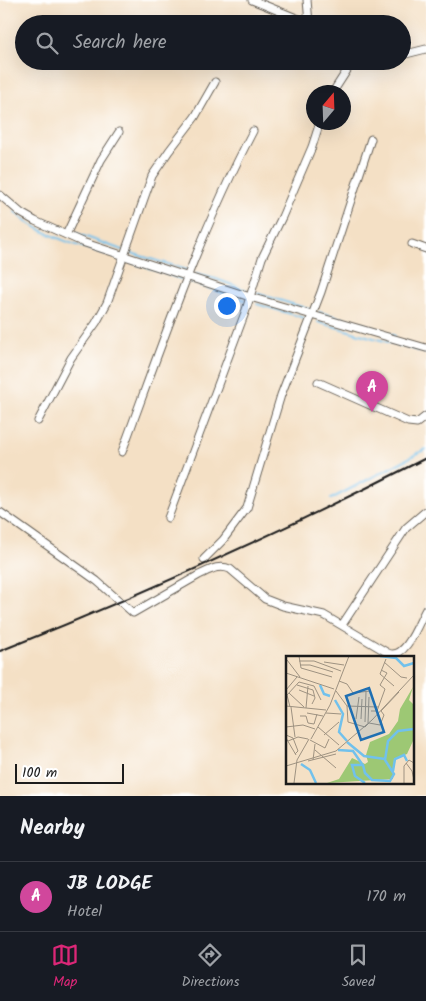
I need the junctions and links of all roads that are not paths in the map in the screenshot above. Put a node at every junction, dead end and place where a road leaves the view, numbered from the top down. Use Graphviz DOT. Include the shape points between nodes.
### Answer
graph roads {
  1 [pos="252,0"];
  2 [pos="307,0"];
  3 [pos="290,15"];
  4 [pos="309,15"];
  5 [pos="426,49"];
  6 [pos="411,53"];
  7 [pos="346,70"];
  8 [pos="215,82"];
  9 [pos="337,85"];
  10 [pos="317,130"];
  11 [pos="253,131"];
  12 [pos="119,132"];
  13 [pos="371,139"];
  14 [pos="0,195"];
  15 [pos="66,236"];
  16 [pos="412,244"];
  17 [pos="426,249"];
  18 [pos="124,256"];
  19 [pos="186,276"];
  20 [pos="250,297"];
  21 [pos="312,316"];
  22 [pos="426,348"];
  23 [pos="318,382"];
  24 [pos="426,416"];
  25 [pos="38,421"];
  26 [pos="122,452"];
  27 [pos="426,511"];
  28 [pos="3,514"];
  29 [pos="168,518"];
  30 [pos="0,522"];
  31 [pos="204,558"];
  32 [pos="426,609"];
  33 [pos="342,625"];
  1 -- 3 [label="street"];
  2 -- 4 [label="street"];
  5 -- 6 [label="street"];
  7 -- 9 [label="street"];
  8 -- 18 [label="street" via="195,117 152,176"];
  10 -- 20 [label="street" via="301,174 262,258"];
  11 -- 19 [label="street" via="234,166"];
  12 -- 15 [label="street" via="101,160"];
  13 -- 21 [label="street"];
  14 -- 15 [label="street" via="21,213"];
  15 -- 18 [label="street"];
  16 -- 17 [label="street"];
  18 -- 19 [label="street"];
  18 -- 25 [label="street" via="107,303 71,358"];
  19 -- 20 [label="street"];
  19 -- 26 [label="street"];
  20 -- 21 [label="street"];
  20 -- 29 [label="street"];
  21 -- 22 [label="street"];
  21 -- 31 [label="street" via="281,395 247,508 223,540"];
  23 -- 24 [label="street" via="408,422 417,423"];
  27 -- 33 [label="street" via="406,528"];
  28 -- 30 [label="street"];
  28 -- 33 [label="street" via="97,581 133,613 199,575 223,567 230,569 266,599 324,615"];
  32 -- 33 [label="street" via="408,643 397,654 388,653"];
}
